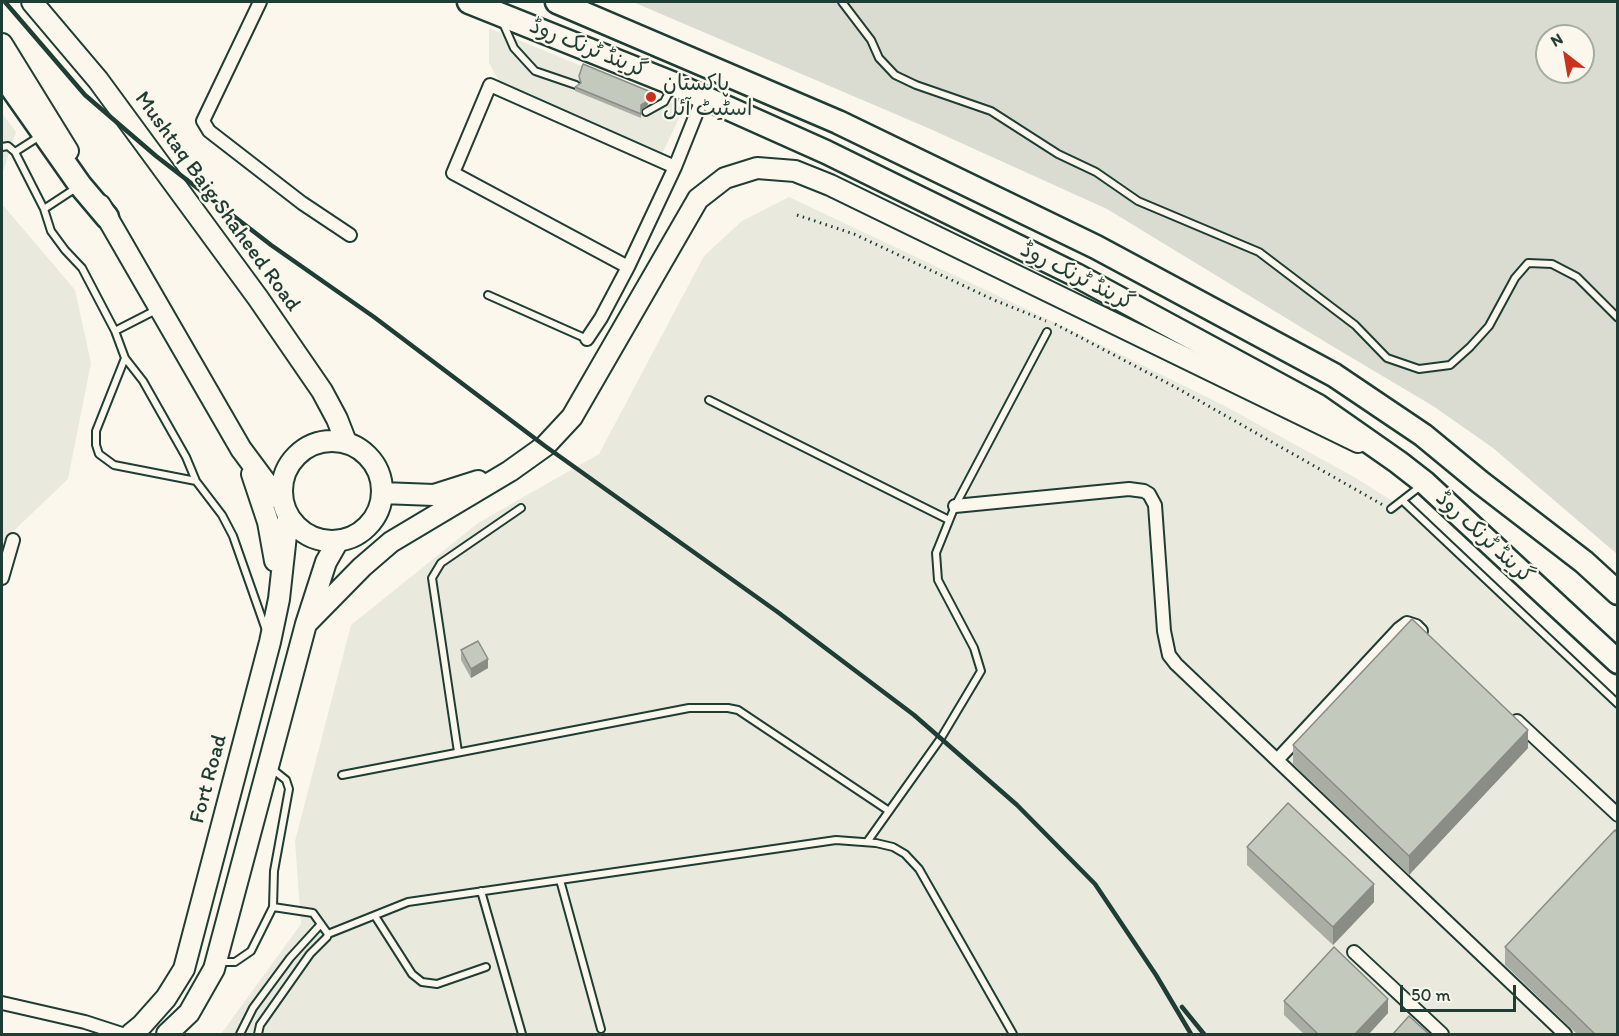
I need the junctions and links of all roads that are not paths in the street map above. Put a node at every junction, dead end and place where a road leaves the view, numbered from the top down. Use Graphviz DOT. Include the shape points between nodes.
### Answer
graph roads {
  1 [pos="32,2"];
  2 [pos="260,2"];
  3 [pos="469,2"];
  4 [pos="557,2"];
  5 [pos="842,2"];
  6 [pos="498,13"];
  7 [pos="2,44"];
  8 [pos="2,74"];
  9 [pos="674,84"];
  10 [pos="576,85"];
  11 [pos="704,97"];
  12 [pos="646,112"];
  13 [pos="43,133"];
  14 [pos="2,147"];
  15 [pos="15,152"];
  16 [pos="675,167"];
  17 [pos="80,185"];
  18 [pos="44,209"];
  19 [pos="107,217"];
  20 [pos="350,235"];
  21 [pos="628,267"];
  22 [pos="488,295"];
  23 [pos="159,308"];
  24 [pos="1617,318"];
  25 [pos="115,331"];
  26 [pos="1047,332"];
  27 [pos="587,339"];
  28 [pos="125,358"];
  29 [pos="709,400"];
  30 [pos="346,442"];
  31 [pos="241,450"];
  32 [pos="1398,462"];
  33 [pos="510,471"];
  34 [pos="196,481"];
  35 [pos="1425,483"];
  36 [pos="382,493"];
  37 [pos="1403,501"];
  38 [pos="956,506"];
  39 [pos="522,508"];
  40 [pos="285,509"];
  41 [pos="1391,509"];
  42 [pos="949,520"];
  43 [pos="13,540"];
  44 [pos="338,541"];
  45 [pos="2,578"];
  46 [pos="1617,593"];
  47 [pos="279,599"];
  48 [pos="306,624"];
  49 [pos="270,642"];
  50 [pos="1433,642"];
  51 [pos="1617,662"];
  52 [pos="1617,704"];
  53 [pos="1508,713"];
  54 [pos="458,752"];
  55 [pos="1276,760"];
  56 [pos="268,766"];
  57 [pos="342,775"];
  58 [pos="889,811"];
  59 [pos="1617,815"];
  60 [pos="867,842"];
  61 [pos="560,880"];
  62 [pos="482,891"];
  63 [pos="273,907"];
  64 [pos="375,916"];
  65 [pos="321,924"];
  66 [pos="328,934"];
  67 [pos="1354,952"];
  68 [pos="216,962"];
  69 [pos="486,967"];
  70 [pos="2,1002"];
  71 [pos="601,1029"];
  72 [pos="122,1035"];
  73 [pos="131,1035"];
  74 [pos="167,1035"];
  75 [pos="240,1035"];
  76 [pos="258,1035"];
  77 [pos="522,1035"];
  78 [pos="1013,1035"];
  79 [pos="1442,1035"];
  80 [pos="1565,1035"];
  1 -- 30 [label="main road, Mushtaq Baig Shaheed Road" via="98,80 258,298 322,391"];
  2 -- 20 [label="street" via="203,122 209,131 292,195"];
  3 -- 6 [label="highway, گرینڈ ٹرنک روڈ"];
  4 -- 46 [label="highway, گرینڈ ٹرنک روڈ" via="838,122 1096,247 1334,375 1423,435 1584,562"];
  5 -- 24 [label="lane" via="895,75 991,111 1138,201 1258,252 1354,325 1388,358 1419,369 1450,364 1489,326 1515,278 1528,263 1552,264 1577,277"];
  6 -- 9 [label="highway, گرینڈ ٹرنک روڈ"];
  6 -- 10 [label="lane" via="514,48 535,71"];
  7 -- 19 [label="main road"];
  8 -- 13 [label="highway"];
  9 -- 11 [label="highway, گرینڈ ٹرنک روڈ"];
  9 -- 12 [label="lane" via="664,102"];
  11 -- 16 [label="street"];
  11 -- 32 [label="highway, گرینڈ ٹرنک روڈ" via="1076,275 1318,406"];
  13 -- 15 [label="lane"];
  13 -- 17 [label="highway"];
  14 -- 15 [label="lane" via="8,146"];
  15 -- 18 [label="lane"];
  16 -- 21 [label="street"];
  16 -- 21 [label="street" via="490,85 453,173"];
  17 -- 18 [label="lane"];
  17 -- 19 [label="highway"];
  18 -- 25 [label="lane" via="51,231 82,268"];
  19 -- 23 [label="main road"];
  21 -- 27 [label="street"];
  22 -- 27 [label="lane"];
  23 -- 25 [label="lane"];
  23 -- 31 [label="main road"];
  25 -- 28 [label="lane"];
  26 -- 38 [label="lane"];
  28 -- 34 [label="lane" via="143,381"];
  28 -- 34 [label="lane" via="96,431 99,454 114,465"];
  29 -- 42 [label="lane"];
  30 -- 36 [label="main road" via="369,456 379,473"];
  30 -- 40 [label="main road" via="329,440 298,453 281,483"];
  31 -- 40 [label="main road"];
  31 -- 47 [label="main road" via="268,522"];
  32 -- 33 [label="main road" via="830,185 795,171 757,168 725,178 698,199 572,417 545,446"];
  32 -- 35 [label="highway, گرینڈ ٹرنک روڈ"];
  33 -- 36 [label="main road" via="434,495"];
  33 -- 48 [label="main road" via="391,542"];
  34 -- 49 [label="lane" via="233,537"];
  35 -- 37 [label="lane"];
  35 -- 51 [label="highway, گرینڈ ٹرنک روڈ"];
  36 -- 44 [label="main road" via="380,507 364,530"];
  37 -- 41 [label="lane"];
  37 -- 52 [label="lane"];
  38 -- 42 [label="lane"];
  38 -- 55 [label="street" via="1129,489 1149,494 1155,505 1169,655"];
  39 -- 54 [label="lane" via="441,563 432,579"];
  40 -- 44 [label="main road" via="297,528 310,536"];
  40 -- 47 [label="main road, Fort Road"];
  42 -- 58 [label="lane" via="936,553 938,580 974,648 981,671 941,738"];
  43 -- 45 [label="street"];
  44 -- 48 [label="main road" via="326,562"];
  47 -- 49 [label="main road, Fort Road"];
  48 -- 56 [label="main road"];
  49 -- 73 [label="main road, Fort Road" via="184,969 166,998"];
  50 -- 55 [label="street" via="1416,626 1407,623 1399,629"];
  53 -- 59 [label="street"];
  54 -- 57 [label="lane"];
  54 -- 58 [label="lane" via="689,708 738,710"];
  55 -- 80 [label="street"];
  56 -- 63 [label="lane" via="286,780 289,789 274,871"];
  56 -- 68 [label="main road"];
  58 -- 60 [label="lane"];
  60 -- 61 [label="lane" via="837,840"];
  60 -- 78 [label="lane" via="893,847 919,869"];
  61 -- 62 [label="lane"];
  61 -- 71 [label="lane"];
  62 -- 64 [label="lane" via="408,902"];
  62 -- 77 [label="lane"];
  63 -- 65 [label="lane" via="313,912"];
  63 -- 68 [label="lane" via="251,951 235,962"];
  64 -- 66 [label="lane"];
  64 -- 69 [label="lane" via="412,974 422,982 437,984"];
  65 -- 66 [label="lane"];
  65 -- 75 [label="lane" via="253,1008"];
  66 -- 76 [label="lane" via="260,1025"];
  67 -- 79 [label="street"];
  68 -- 74 [label="main road" via="189,1013"];
  70 -- 72 [label="street"];
}
